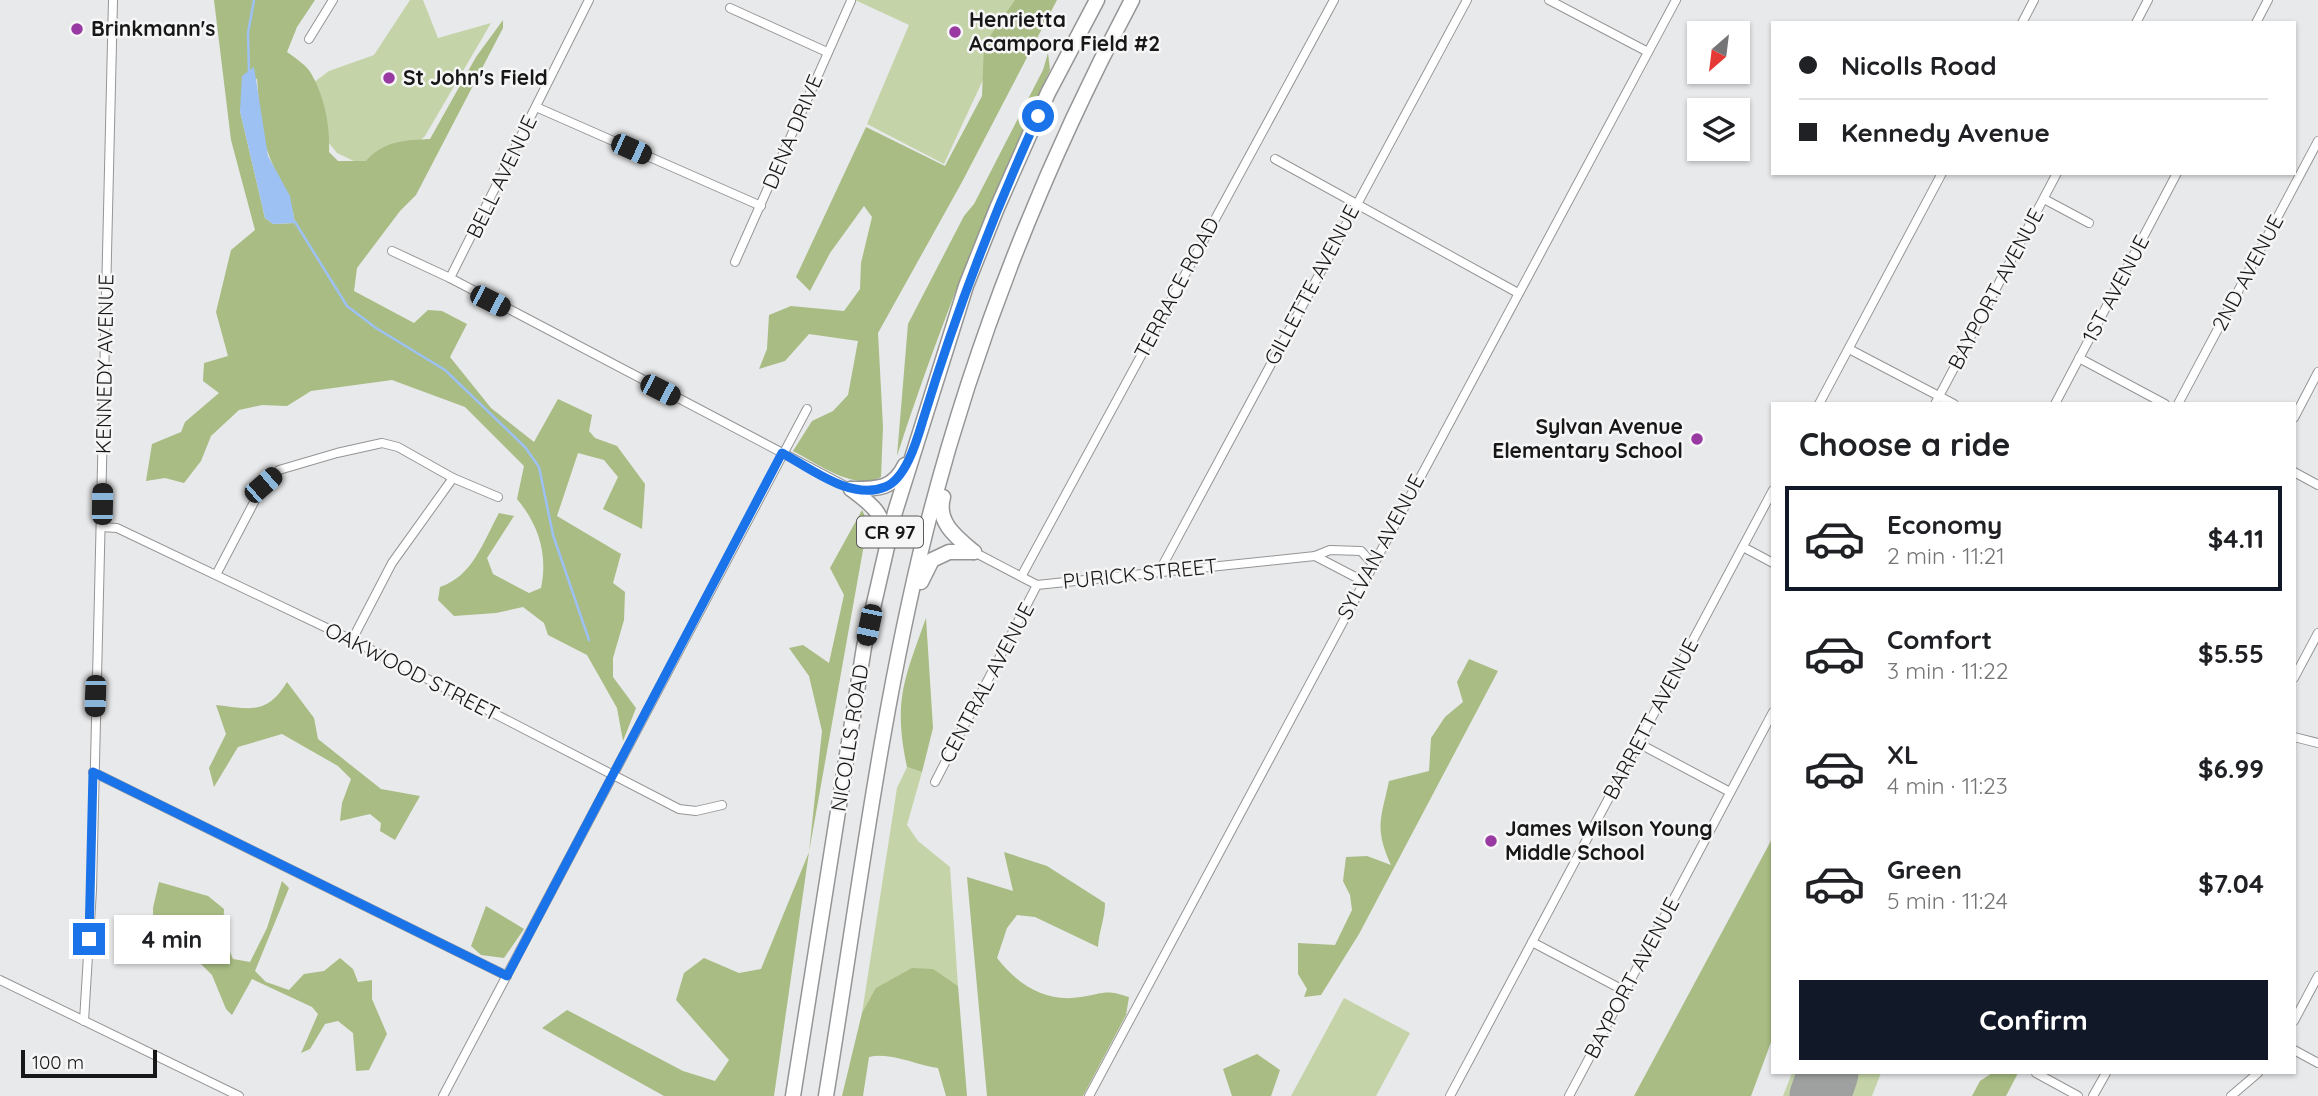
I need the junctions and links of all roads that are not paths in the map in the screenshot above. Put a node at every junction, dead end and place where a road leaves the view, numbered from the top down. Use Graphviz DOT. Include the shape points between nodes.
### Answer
graph roads {
  1 [pos="113,0"];
  2 [pos="332,0"];
  3 [pos="589,0"];
  4 [pos="1097,0"];
  5 [pos="1132,0"];
  6 [pos="1334,0"];
  7 [pos="1467,0"];
  8 [pos="1549,0"];
  9 [pos="1676,0"];
  10 [pos="2034,0"];
  11 [pos="2147,0"];
  12 [pos="2269,0"];
  13 [pos="851,1"];
  14 [pos="730,8"];
  15 [pos="2023,21"];
  16 [pos="2137,21"];
  17 [pos="2257,21"];
  18 [pos="309,39"];
  19 [pos="827,52"];
  20 [pos="1648,52"];
  21 [pos="536,107"];
  22 [pos="2318,141"];
  23 [pos="1275,159"];
  24 [pos="1941,175"];
  25 [pos="2056,175"];
  26 [pos="2176,175"];
  27 [pos="2044,199"];
  28 [pos="1357,202"];
  29 [pos="761,206"];
  30 [pos="2089,223"];
  31 [pos="392,251"];
  32 [pos="735,262"];
  33 [pos="450,278"];
  34 [pos="1518,293"];
  35 [pos="1849,349"];
  36 [pos="2079,358"];
  37 [pos="2318,372"];
  38 [pos="1937,400"];
  39 [pos="1820,402"];
  40 [pos="2056,402"];
  41 [pos="2161,402"];
  42 [pos="2179,402"];
  43 [pos="807,409"];
  44 [pos="2296,414"];
  45 [pos="920,429"];
  46 [pos="782,453"];
  47 [pos="946,464"];
  48 [pos="2296,473"];
  49 [pos="453,478"];
  50 [pos="2318,485"];
  51 [pos="851,489"];
  52 [pos="1771,495"];
  53 [pos="498,497"];
  54 [pos="101,527"];
  55 [pos="1743,547"];
  56 [pos="974,552"];
  57 [pos="1315,556"];
  58 [pos="883,560"];
  59 [pos="1771,562"];
  60 [pos="1373,564"];
  61 [pos="1159,572"];
  62 [pos="217,573"];
  63 [pos="1022,575"];
  64 [pos="1363,581"];
  65 [pos="1037,585"];
  66 [pos="905,621"];
  67 [pos="2318,633"];
  68 [pos="352,640"];
  69 [pos="2296,674"];
  70 [pos="1771,716"];
  71 [pos="2296,738"];
  72 [pos="1638,743"];
  73 [pos="2318,743"];
  74 [pos="93,772"];
  75 [pos="611,775"];
  76 [pos="935,782"];
  77 [pos="1730,792"];
  78 [pos="722,805"];
  79 [pos="1532,942"];
  80 [pos="507,976"];
  81 [pos="2318,976"];
  82 [pos="0,979"];
  83 [pos="1625,991"];
  84 [pos="2296,1017"];
  85 [pos="85,1021"];
  86 [pos="2296,1050"];
  87 [pos="2318,1063"];
  88 [pos="2038,1074"];
  89 [pos="2105,1074"];
  90 [pos="2257,1074"];
  91 [pos="239,1096"];
  92 [pos="443,1096"];
  93 [pos="793,1096"];
  94 [pos="826,1096"];
  95 [pos="1089,1096"];
  96 [pos="1450,1096"];
  97 [pos="1569,1096"];
  98 [pos="2078,1096"];
  99 [pos="2093,1096"];
  100 [pos="2231,1096"];
  1 -- 54 [label="street, KENNEDY AVENUE"];
  2 -- 18 [label="street"];
  3 -- 21 [label="street, BELL AVENUE"];
  4 -- 45 [label="highway, NICOLLS ROAD / CR 97" via="1048,93 997,208 966,286"];
  5 -- 47 [label="highway, NICOLLS ROAD / CR 97" via="1023,232 983,338"];
  6 -- 63 [label="street, TERRACE ROAD"];
  7 -- 28 [label="street, GILLETTE AVENUE"];
  8 -- 20 [label="street"];
  9 -- 20 [label="street, SYLVAN AVENUE"];
  10 -- 15 [label="street"];
  11 -- 16 [label="street"];
  12 -- 17 [label="street"];
  13 -- 19 [label="street, DENA DRIVE"];
  14 -- 19 [label="street"];
  19 -- 29 [label="street, DENA DRIVE"];
  20 -- 34 [label="street, SYLVAN AVENUE"];
  21 -- 29 [label="street"];
  21 -- 33 [label="street, BELL AVENUE"];
  22 -- 42 [label="street, 2ND AVENUE"];
  23 -- 28 [label="street"];
  24 -- 35 [label="street"];
  25 -- 27 [label="street, BAYPORT AVENUE"];
  26 -- 36 [label="street, 1ST AVENUE"];
  27 -- 30 [label="street"];
  27 -- 38 [label="street, BAYPORT AVENUE"];
  28 -- 34 [label="street"];
  28 -- 61 [label="street, GILLETTE AVENUE"];
  29 -- 32 [label="street, DENA DRIVE"];
  31 -- 33 [label="street"];
  33 -- 46 [label="street"];
  34 -- 60 [label="street, SYLVAN AVENUE"];
  35 -- 38 [label="street"];
  35 -- 39 [label="street"];
  36 -- 40 [label="street, 1ST AVENUE"];
  36 -- 41 [label="street"];
  37 -- 44 [label="street"];
  43 -- 46 [label="street"];
  45 -- 51 [label="highway" via="891,484 882,489"];
  45 -- 58 [label="highway, NICOLLS ROAD / CR 97"];
  46 -- 51 [label="street"];
  46 -- 75 [label="street"];
  47 -- 56 [label="highway" via="949,472 940,507 945,524"];
  47 -- 66 [label="highway, NICOLLS ROAD / CR 97"];
  48 -- 50 [label="street"];
  49 -- 53 [label="street"];
  49 -- 62 [label="street" via="382,443 279,470 263,485"];
  49 -- 68 [label="street" via="392,563"];
  51 -- 58 [label="highway" via="884,521"];
  52 -- 55 [label="street, BARRETT AVENUE"];
  54 -- 62 [label="street, OAKWOOD STREET" via="117,528"];
  54 -- 74 [label="street, KENNEDY AVENUE"];
  55 -- 59 [label="street"];
  55 -- 72 [label="street, BARRETT AVENUE"];
  56 -- 63 [label="street, PURICK STREET"];
  56 -- 66 [label="highway" via="949,552 932,559"];
  57 -- 60 [label="street, PURICK STREET" via="1330,550 1361,551"];
  57 -- 61 [label="street, PURICK STREET"];
  57 -- 64 [label="street"];
  58 -- 93 [label="highway, NICOLLS ROAD / CR 97" via="864,647"];
  60 -- 64 [label="street, SYLVAN AVENUE"];
  61 -- 65 [label="street, PURICK STREET"];
  62 -- 68 [label="street, OAKWOOD STREET"];
  63 -- 65 [label="street, PURICK STREET"];
  64 -- 95 [label="street, SYLVAN AVENUE"];
  65 -- 76 [label="street, CENTRAL AVENUE"];
  66 -- 94 [label="highway, NICOLLS ROAD / CR 97"];
  67 -- 69 [label="street"];
  68 -- 75 [label="street, OAKWOOD STREET"];
  70 -- 77 [label="street, BAYPORT AVENUE"];
  71 -- 73 [label="street"];
  72 -- 77 [label="street"];
  72 -- 79 [label="street, BARRETT AVENUE"];
  74 -- 80 [label="street"];
  74 -- 85 [label="street, KENNEDY AVENUE"];
  75 -- 78 [label="street, OAKWOOD STREET" via="680,808 696,811"];
  75 -- 80 [label="street"];
  77 -- 83 [label="street, BAYPORT AVENUE"];
  79 -- 83 [label="street"];
  79 -- 96 [label="street, BARRETT AVENUE"];
  80 -- 92 [label="street"];
  81 -- 84 [label="street"];
  82 -- 85 [label="street"];
  83 -- 97 [label="street, BAYPORT AVENUE"];
  85 -- 91 [label="street"];
  86 -- 87 [label="street"];
  88 -- 98 [label="street"];
  89 -- 99 [label="street"];
  90 -- 100 [label="street"];
}
